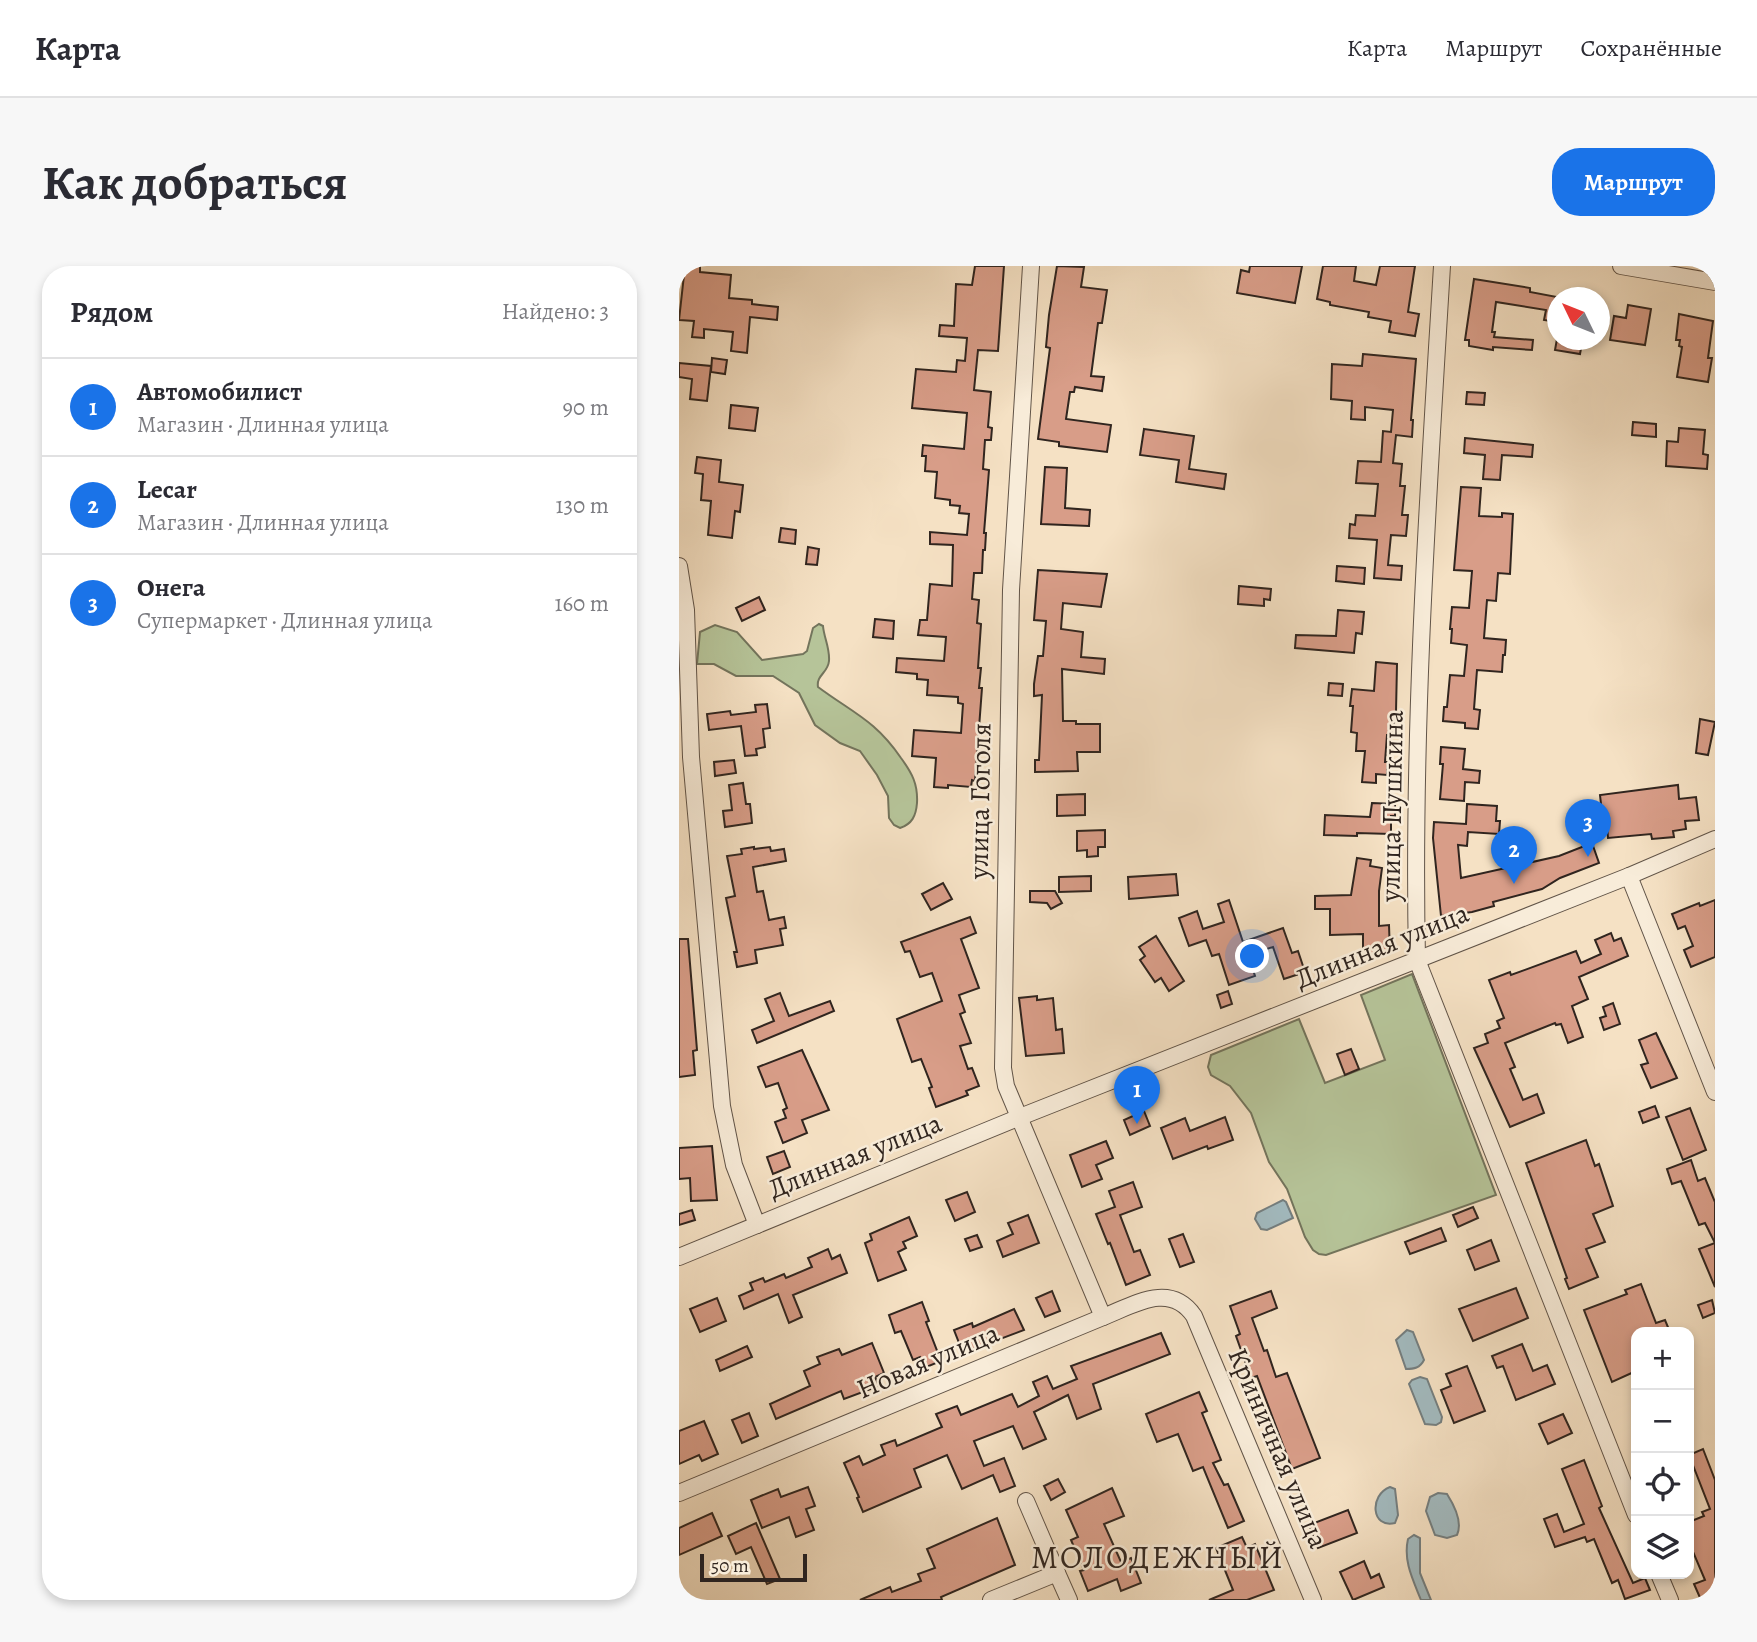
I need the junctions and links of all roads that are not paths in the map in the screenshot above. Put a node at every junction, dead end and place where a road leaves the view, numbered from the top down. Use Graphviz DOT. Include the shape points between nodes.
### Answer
graph roads {
  1 [pos="1031,266"];
  2 [pos="1442,266"];
  3 [pos="1621,266"];
  4 [pos="1715,282"];
  5 [pos="679,566"];
  6 [pos="1715,839"];
  7 [pos="1629,876"];
  8 [pos="1417,960"];
  9 [pos="1715,1091"];
  10 [pos="1020,1116"];
  11 [pos="757,1225"];
  12 [pos="679,1257"];
  13 [pos="1194,1316"];
  14 [pos="1103,1317"];
  15 [pos="679,1493"];
  16 [pos="1026,1501"];
  17 [pos="1631,1502"];
  18 [pos="1057,1573"];
  19 [pos="1661,1579"];
  20 [pos="991,1600"];
  21 [pos="1069,1600"];
  22 [pos="1313,1600"];
  23 [pos="1670,1600"];
  1 -- 10 [label="street, улица Гоголя" via="1010,590 1002,1019 1006,1086"];
  2 -- 8 [label="street, улица Пушкина" via="1424,566 1415,866"];
  3 -- 4 [label="street"];
  5 -- 11 [label="street" via="722,1106 734,1166"];
  6 -- 7 [label="street, Длинная улица"];
  7 -- 8 [label="street, Длинная улица"];
  7 -- 9 [label="street"];
  8 -- 10 [label="street, Длинная улица"];
  8 -- 17 [label="street, улица Пушкина"];
  10 -- 11 [label="street, Длинная улица"];
  10 -- 14 [label="street, улица Гоголя"];
  11 -- 12 [label="street, Длинная улица"];
  13 -- 14 [label="street, Новая улица" via="1184,1304 1156,1297"];
  13 -- 22 [label="street, Криничная улица"];
  14 -- 15 [label="street, Новая улица"];
  16 -- 18 [label="street"];
  18 -- 20 [label="street"];
  18 -- 21 [label="street"];
  19 -- 23 [label="street"];
}
